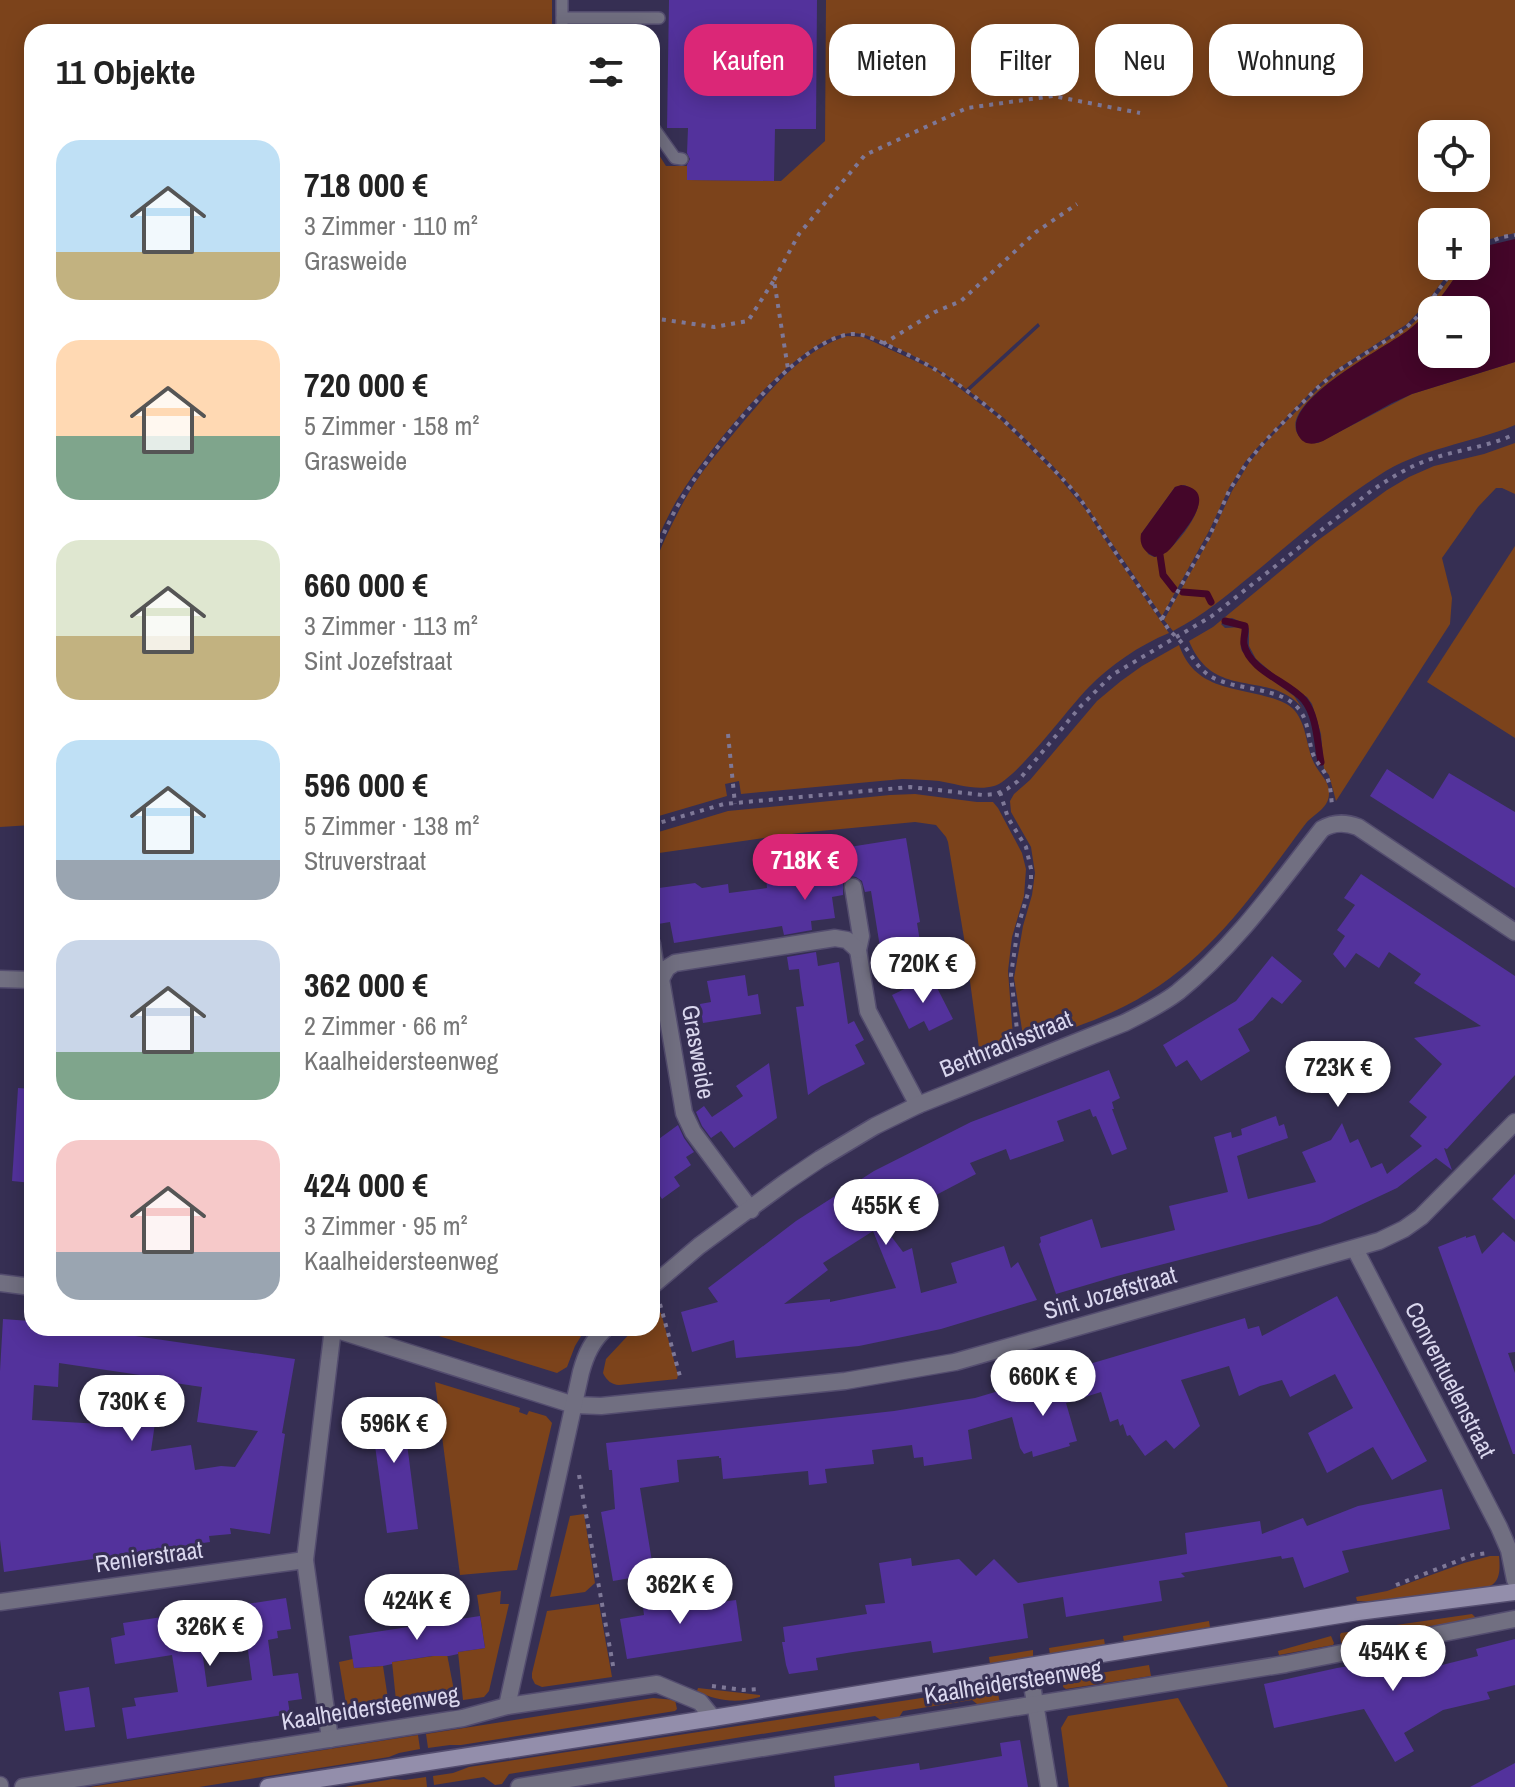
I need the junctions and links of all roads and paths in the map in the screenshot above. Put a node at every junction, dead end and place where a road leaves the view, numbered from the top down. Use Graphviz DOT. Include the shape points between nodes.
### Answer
graph roads {
  1 [pos="562,0"];
  2 [pos="562,18"];
  3 [pos="659,18"];
  4 [pos="562,24"];
  5 [pos="1140,113"];
  6 [pos="660,137"];
  7 [pos="682,159"];
  8 [pos="1077,204"];
  9 [pos="1515,235"];
  10 [pos="1490,242"];
  11 [pos="774,280"];
  12 [pos="1445,280"];
  13 [pos="660,319"];
  14 [pos="883,344"];
  15 [pos="788,369"];
  16 [pos="1515,434"];
  17 [pos="660,542"];
  18 [pos="1162,619"];
  19 [pos="1178,638"];
  20 [pos="728,734"];
  21 [pos="1000,792"];
  22 [pos="735,804"];
  23 [pos="660,823"];
  24 [pos="1341,824"];
  25 [pos="853,887"];
  26 [pos="1515,932"];
  27 [pos="858,950"];
  28 [pos="0,979"];
  29 [pos="661,979"];
  30 [pos="24,980"];
  31 [pos="1019,1064"];
  32 [pos="918,1105"];
  33 [pos="1515,1122"];
  34 [pos="751,1210"];
  35 [pos="1355,1249"];
  36 [pos="660,1279"];
  37 [pos="0,1283"];
  38 [pos="24,1286"];
  39 [pos="660,1305"];
  40 [pos="331,1336"];
  41 [pos="357,1336"];
  42 [pos="598,1336"];
  43 [pos="683,1398"];
  44 [pos="574,1405"];
  45 [pos="578,1467"];
  46 [pos="1509,1550"];
  47 [pos="305,1560"];
  48 [pos="1515,1580"];
  49 [pos="1384,1587"];
  50 [pos="1515,1592"];
  51 [pos="0,1602"];
  52 [pos="1514,1619"];
  53 [pos="1029,1667"];
  54 [pos="712,1686"];
  55 [pos="770,1688"];
  56 [pos="617,1690"];
  57 [pos="1035,1703"];
  58 [pos="507,1706"];
  59 [pos="713,1718"];
  60 [pos="330,1739"];
  61 [pos="23,1787"];
  62 [pos="268,1787"];
  63 [pos="519,1787"];
  64 [pos="1049,1787"];
  1 -- 2 [label="lane"];
  2 -- 3 [label="lane"];
  2 -- 4 [label="lane"];
  5 -- 11 [label="path" via="1053,96 967,108 865,155 799,234"];
  6 -- 7 [label="lane" via="675,158"];
  8 -- 14 [label="path" via="1036,232 961,301"];
  9 -- 10 [label="path"];
  11 -- 13 [label="path" via="748,321 714,327"];
  11 -- 15 [label="path"];
  12 -- 18 [label="path" via="1415,320 1336,372 1257,450 1232,486"];
  14 -- 15 [label="path" via="847,335"];
  14 -- 18 [label="path" via="941,371 1001,417 1086,507"];
  15 -- 17 [label="path" via="695,477"];
  16 -- 19 [label="path" via="1395,474"];
  18 -- 19 [label="path"];
  19 -- 21 [label="path" via="1112,675 1018,781"];
  19 -- 24 [label="path" via="1208,675 1295,705 1306,721"];
  20 -- 22 [label="path"];
  21 -- 22 [label="path" via="910,787"];
  21 -- 31 [label="path" via="1031,869 1011,975"];
  22 -- 23 [label="path"];
  24 -- 26 [label="street" via="1358,827"];
  24 -- 31 [label="street, Berthradisstraat" via="1322,829 1230,945 1176,993 1124,1023"];
  25 -- 27 [label="street" via="861,936"];
  27 -- 29 [label="street, Grasweide" via="835,938 675,963"];
  27 -- 32 [label="street" via="868,1011"];
  28 -- 30 [label="street"];
  29 -- 34 [label="street, Grasweide" via="684,1113"];
  31 -- 32 [label="street, Berthradisstraat"];
  32 -- 34 [label="street, Berthradisstraat" via="820,1159"];
  33 -- 35 [label="street, Sint Jozefstraat" via="1421,1217"];
  34 -- 36 [label="street, Berthradisstraat"];
  35 -- 43 [label="street, Sint Jozefstraat" via="955,1362 845,1381"];
  35 -- 46 [label="street, Conventuelenstraat"];
  37 -- 38 [label="street"];
  39 -- 43 [label="path"];
  40 -- 47 [label="street"];
  41 -- 44 [label="street, Sint Jozefstraat"];
  42 -- 44 [label="street" via="587,1351"];
  43 -- 44 [label="street, Sint Jozefstraat"];
  44 -- 58 [label="street"];
  45 -- 56 [label="path"];
  46 -- 48 [label="street, Conventuelenstraat"];
  46 -- 49 [label="path" via="1473,1555"];
  47 -- 51 [label="street, Renierstraat"];
  47 -- 60 [label="street"];
  50 -- 53 [label="street, Kaalheidersteenweg" via="1358,1612"];
  52 -- 57 [label="street, Kaalheidersteenweg" via="1286,1664"];
  53 -- 57 [label="street"];
  53 -- 59 [label="street, Kaalheidersteenweg"];
  54 -- 55 [label="path"];
  56 -- 58 [label="street, Kaalheidersteenweg"];
  56 -- 59 [label="street, Kaalheidersteenweg" via="657,1684 700,1702"];
  57 -- 63 [label="street, Kaalheidersteenweg"];
  57 -- 64 [label="street"];
  58 -- 60 [label="street, Kaalheidersteenweg"];
  59 -- 62 [label="street, Kaalheidersteenweg"];
  60 -- 61 [label="street, Kaalheidersteenweg"];
}
